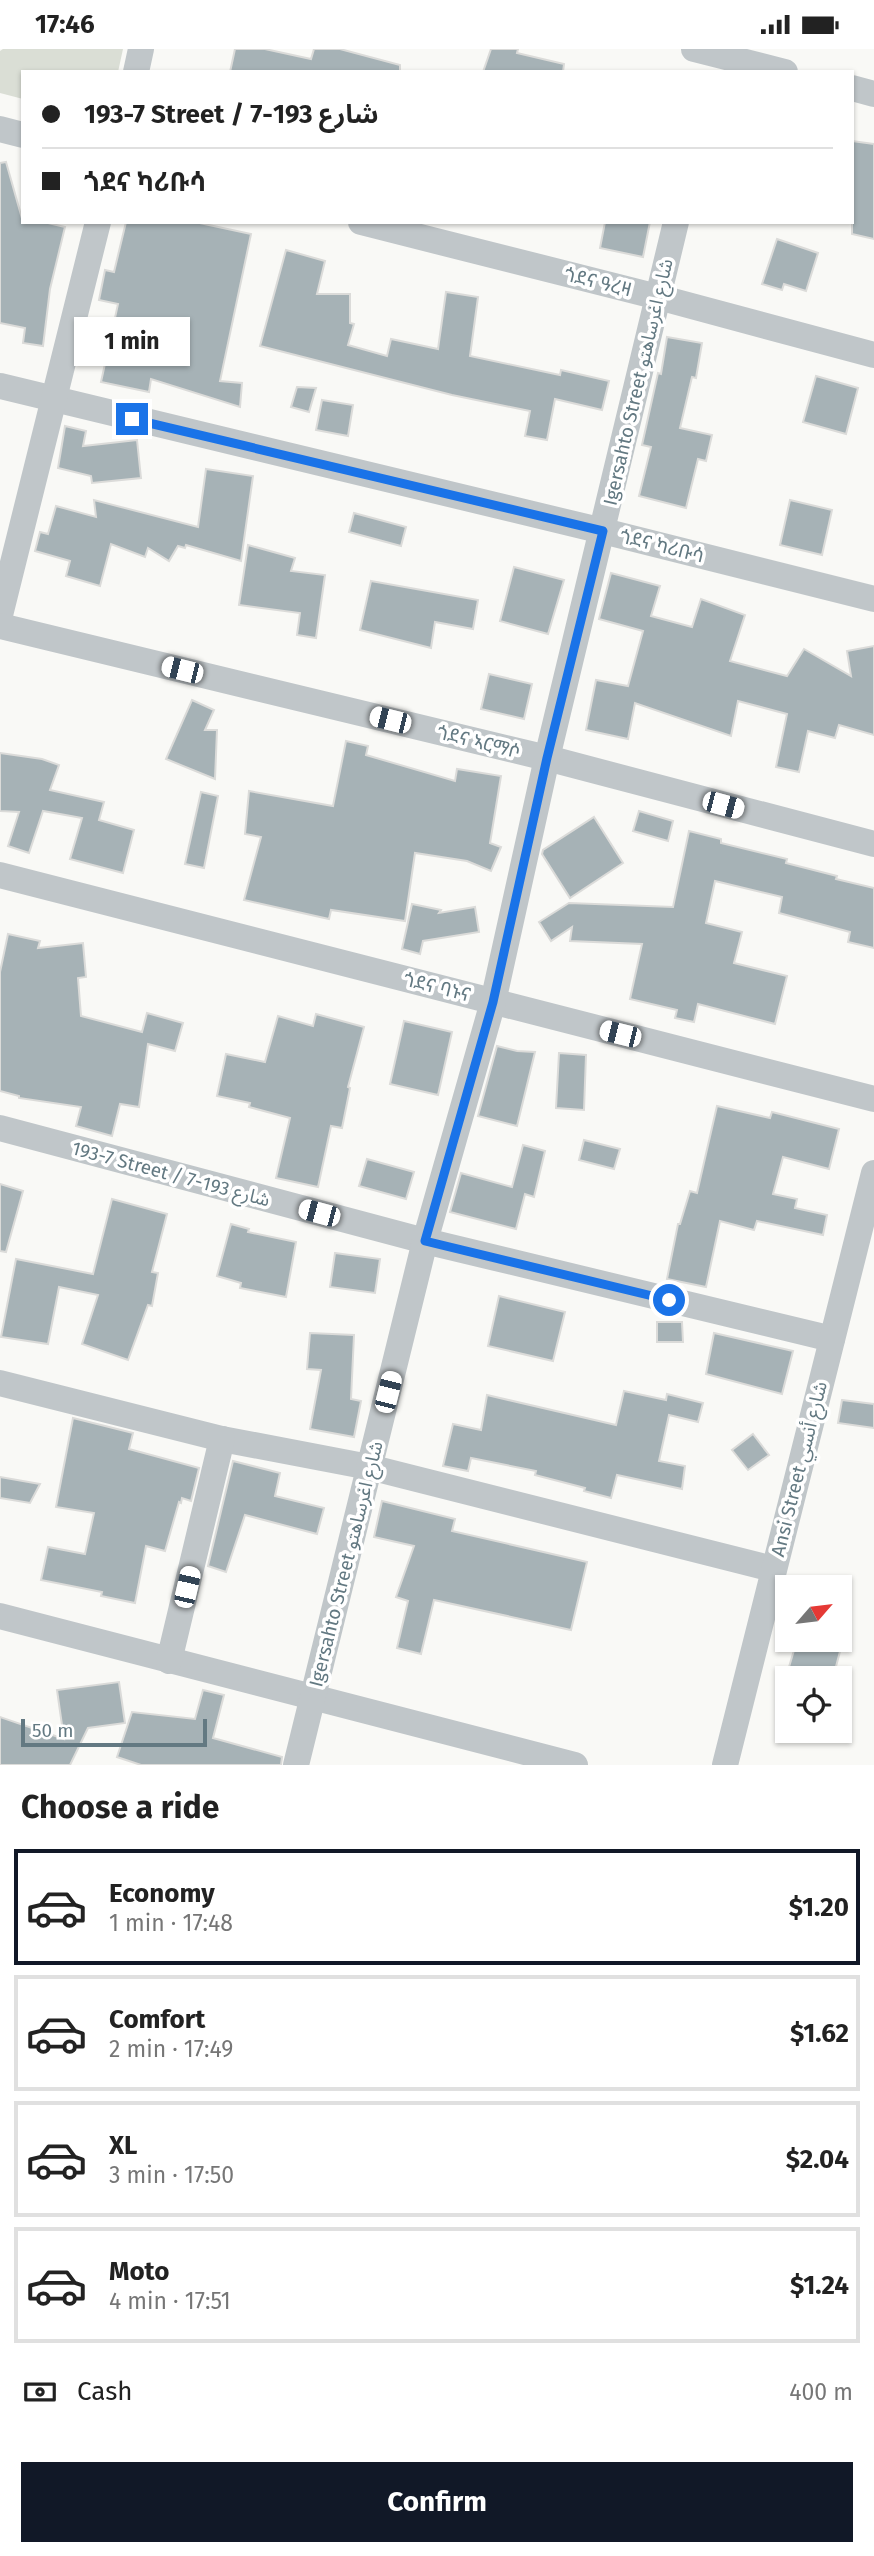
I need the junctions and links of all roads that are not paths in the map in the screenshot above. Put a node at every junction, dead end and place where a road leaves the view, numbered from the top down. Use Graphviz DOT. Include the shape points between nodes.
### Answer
graph roads {
  1 [pos="141,49"];
  2 [pos="710,56"];
  3 [pos="136,70"];
  4 [pos="776,70"];
  5 [pos="854,89"];
  6 [pos="874,94"];
  7 [pos="0,129"];
  8 [pos="21,134"];
  9 [pos="97,224"];
  10 [pos="369,224"];
  11 [pos="676,224"];
  12 [pos="658,297"];
  13 [pos="874,355"];
  14 [pos="0,386"];
  15 [pos="53,400"];
  16 [pos="603,531"];
  17 [pos="874,599"];
  18 [pos="0,615"];
  19 [pos="0,626"];
  20 [pos="547,758"];
  21 [pos="874,844"];
  22 [pos="0,875"];
  23 [pos="493,1002"];
  24 [pos="874,1099"];
  25 [pos="0,1128"];
  26 [pos="874,1174"];
  27 [pos="425,1241"];
  28 [pos="832,1339"];
  29 [pos="0,1383"];
  30 [pos="222,1439"];
  31 [pos="369,1467"];
  32 [pos="774,1569"];
  33 [pos="0,1616"];
  34 [pos="169,1661"];
  35 [pos="313,1698"];
  36 [pos="296,1765"];
  37 [pos="575,1765"];
  38 [pos="725,1765"];
  1 -- 3 [label="street"];
  2 -- 4 [label="street"];
  5 -- 6 [label="street"];
  7 -- 8 [label="street"];
  9 -- 15 [label="street"];
  10 -- 12 [label="street, ጎደና ዓረዛ"];
  11 -- 12 [label="street, Igersahto Street شارع اغرساهتو"];
  12 -- 13 [label="street, ጎደና ዓረዛ"];
  12 -- 16 [label="street, Igersahto Street شارع اغرساهتو"];
  14 -- 15 [label="street, ጎደና ካሪቡሳ"];
  15 -- 16 [label="street, ጎደና ካሪቡሳ"];
  15 -- 18 [label="street"];
  16 -- 17 [label="street, ጎደና ካሪቡሳ"];
  16 -- 20 [label="street, Igersahto Street شارع اغرساهتو"];
  19 -- 20 [label="street, ጎደና ኣርማሶ"];
  20 -- 21 [label="street, ጎደና ኣርማሶ"];
  20 -- 23 [label="street, Igersahto Street شارع اغرساهتو"];
  22 -- 23 [label="street, ጎደና ባኑና"];
  23 -- 24 [label="street, ጎደና ባኑና"];
  23 -- 27 [label="street, Igersahto Street شارع اغرساهتو"];
  25 -- 27 [label="street, 193-7 Street / شارع 193-7"];
  26 -- 28 [label="street, Ansi Street شارع أنسي"];
  27 -- 28 [label="street, 193-7 Street / شارع 193-7"];
  27 -- 31 [label="street, Igersahto Street شارع اغرساهتو"];
  28 -- 32 [label="street, Ansi Street شارع أنسي"];
  29 -- 30 [label="street"];
  30 -- 31 [label="street"];
  30 -- 34 [label="street"];
  31 -- 32 [label="street"];
  31 -- 35 [label="street, Igersahto Street شارع اغرساهتو"];
  32 -- 38 [label="street, Ansi Street شارع أنسي"];
  33 -- 34 [label="street"];
  34 -- 35 [label="street"];
  35 -- 36 [label="street, Igersahto Street شارع اغرساهتو"];
  35 -- 37 [label="street"];
}
